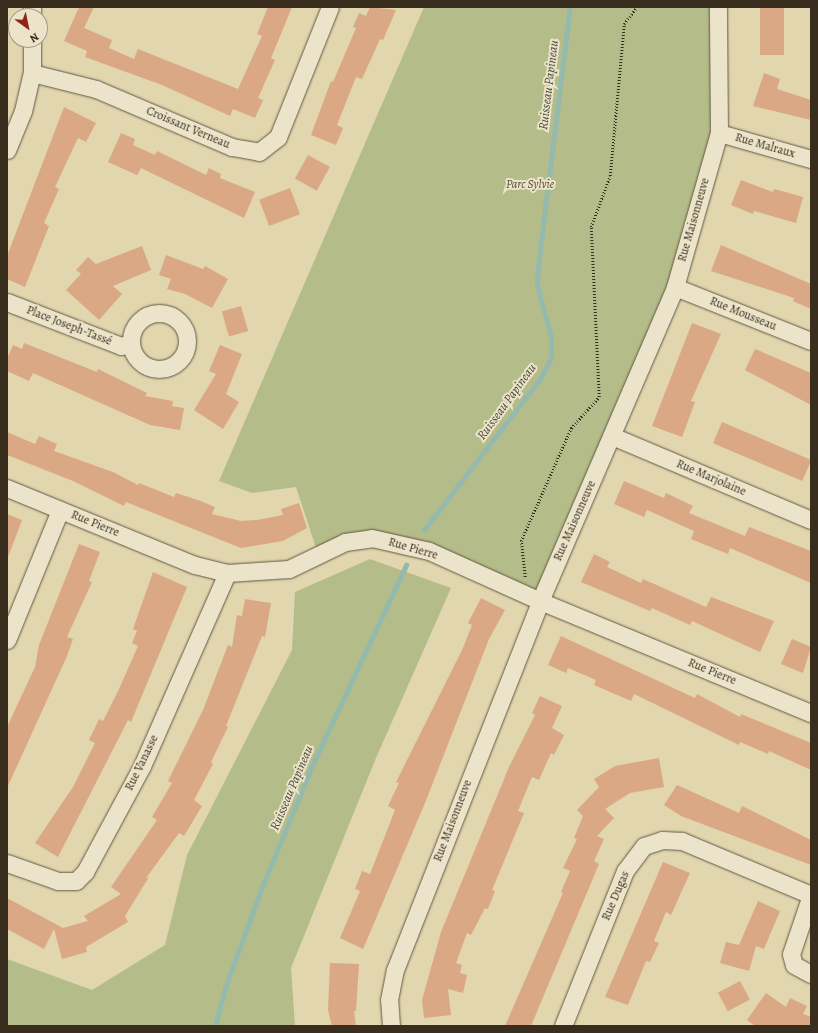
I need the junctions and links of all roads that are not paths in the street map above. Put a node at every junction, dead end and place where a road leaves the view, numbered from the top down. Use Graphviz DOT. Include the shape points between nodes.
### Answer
graph roads {
  1 [pos="330,7"];
  2 [pos="718,7"];
  3 [pos="32,48"];
  4 [pos="32,73"];
  5 [pos="719,133"];
  6 [pos="7,150"];
  7 [pos="811,159"];
  8 [pos="675,287"];
  9 [pos="7,302"];
  10 [pos="811,341"];
  11 [pos="131,343"];
  12 [pos="612,436"];
  13 [pos="7,488"];
  14 [pos="60,510"];
  15 [pos="811,520"];
  16 [pos="227,573"];
  17 [pos="533,598"];
  18 [pos="7,640"];
  19 [pos="811,713"];
  20 [pos="7,863"];
  21 [pos="811,895"];
  22 [pos="811,974"];
  23 [pos="391,1026"];
  24 [pos="563,1026"];
  1 -- 4 [label="street, Croissant Verneau" via="278,138 259,152 232,147 96,89"];
  2 -- 5 [label="street, Rue Maisonneuve"];
  3 -- 4 [label="street"];
  4 -- 6 [label="street" via="23,111"];
  5 -- 7 [label="street, Rue Malraux"];
  5 -- 8 [label="street, Rue Maisonneuve"];
  8 -- 10 [label="street, Rue Mousseau"];
  8 -- 12 [label="street, Rue Maisonneuve"];
  9 -- 11 [label="street, Place Joseph-Tassé" via="121,346"];
  12 -- 15 [label="street, Rue Marjolaine"];
  12 -- 17 [label="street, Rue Maisonneuve"];
  13 -- 14 [label="street, Rue Pierre"];
  14 -- 16 [label="street, Rue Pierre" via="195,565"];
  14 -- 18 [label="street"];
  16 -- 17 [label="street, Rue Pierre" via="289,569 345,542 372,538 429,551"];
  16 -- 20 [label="street, Rue Vanasse" via="142,766 85,872 76,880 58,881"];
  17 -- 19 [label="street, Rue Pierre"];
  17 -- 23 [label="street, Rue Maisonneuve" via="395,970 389,1000"];
  21 -- 22 [label="street, Rue Dugas" via="791,954 794,965"];
  21 -- 24 [label="street, Rue Dugas" via="682,841 662,840 644,846 625,871"];
}
